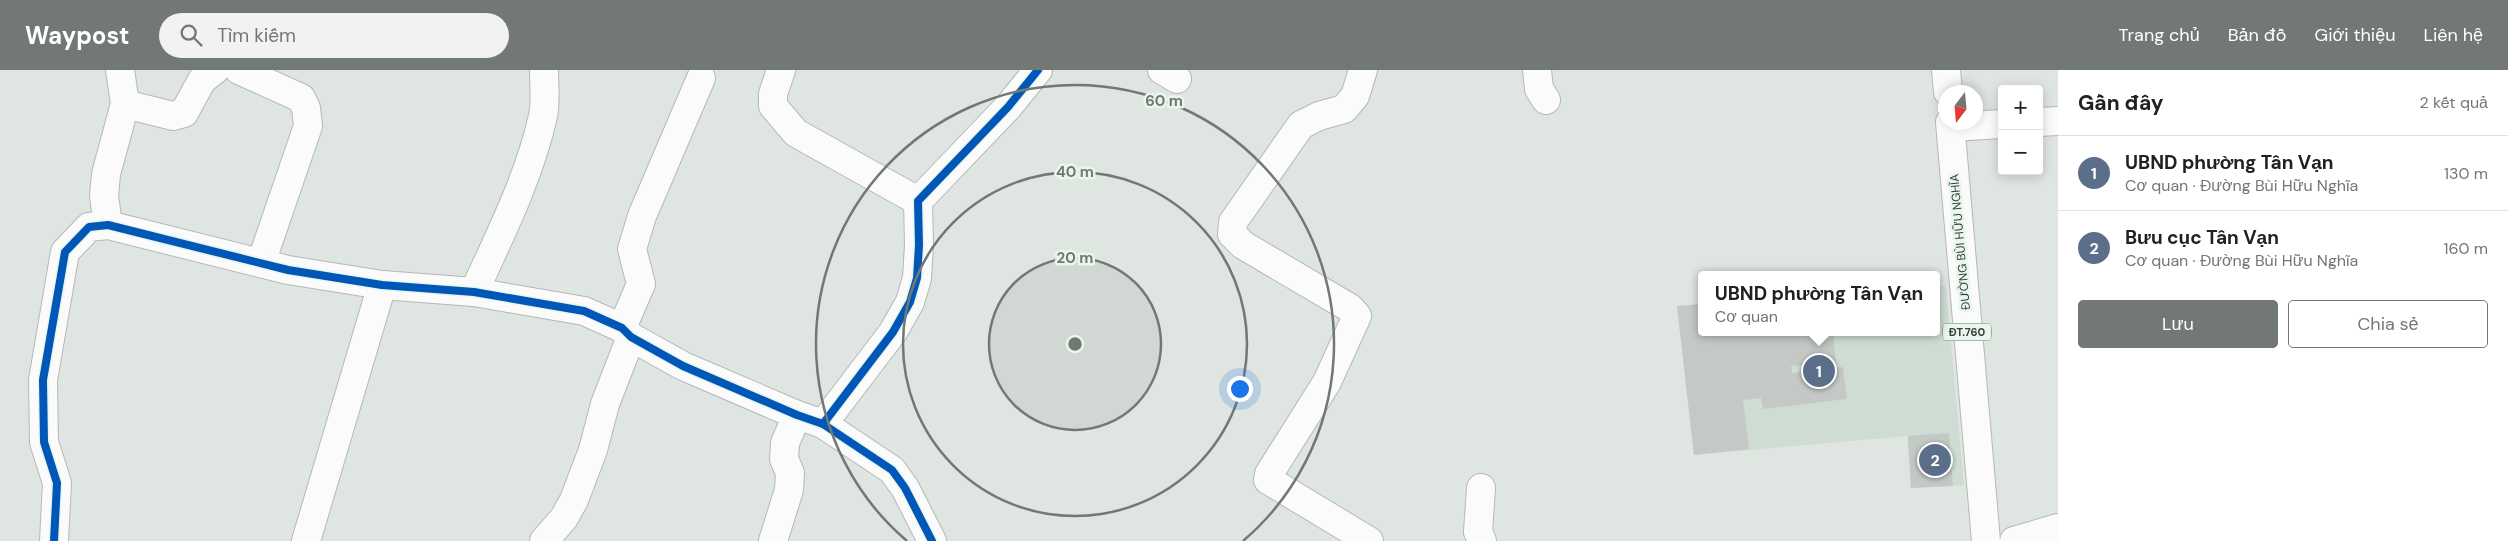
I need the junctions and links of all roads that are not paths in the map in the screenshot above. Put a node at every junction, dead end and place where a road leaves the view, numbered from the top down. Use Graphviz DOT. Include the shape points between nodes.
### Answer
graph roads {
  1 [pos="120,70"];
  2 [pos="215,70"];
  3 [pos="238,70"];
  4 [pos="544,70"];
  5 [pos="781,70"];
  6 [pos="1038,70"];
  7 [pos="1363,70"];
  8 [pos="1537,70"];
  9 [pos="1946,70"];
  10 [pos="701,78"];
  11 [pos="1947,85"];
  12 [pos="1546,100"];
  13 [pos="125,104"];
  14 [pos="2058,120"];
  15 [pos="2043,122"];
  16 [pos="1983,124"];
  17 [pos="1998,124"];
  18 [pos="1951,130"];
  19 [pos="918,201"];
  20 [pos="108,225"];
  21 [pos="261,263"];
  22 [pos="382,285"];
  23 [pos="474,292"];
  24 [pos="626,332"];
  25 [pos="796,415"];
  26 [pos="823,424"];
  27 [pos="1481,488"];
  28 [pos="2058,528"];
  29 [pos="54,541"];
  30 [pos="306,541"];
  31 [pos="544,541"];
  32 [pos="772,541"];
  33 [pos="932,541"];
  34 [pos="1369,541"];
  35 [pos="1482,541"];
  36 [pos="1986,541"];
  37 [pos="2014,541"];
  1 -- 13 [label="street"];
  2 -- 13 [label="street" via="202,80 184,113 173,116"];
  3 -- 21 [label="street" via="301,98 308,116 308,126"];
  4 -- 23 [label="street" via="544,114 527,170"];
  5 -- 19 [label="street" via="772,94 773,106 796,133"];
  6 -- 19 [label="street" via="1008,107"];
  7 -- 34 [label="street" via="1355,96 1344,109 1300,125 1233,222 1232,234 1243,245 1350,308 1357,316 1327,382 1268,480"];
  8 -- 12 [label="street" via="1539,89"];
  9 -- 11 [label="street"];
  10 -- 24 [label="street" via="642,216 632,249 641,284"];
  13 -- 20 [label="street" via="106,174 104,196"];
  14 -- 15 [label="street"];
  16 -- 17 [label="street"];
  18 -- 36 [label="street, ĐƯỜNG BÙI HỮU NGHĨA / ĐT.760"];
  19 -- 26 [label="street" via="919,245 910,302 893,332"];
  20 -- 21 [label="street"];
  20 -- 29 [label="street" via="88,227 65,252 44,370 44,442 57,483"];
  21 -- 22 [label="street"];
  22 -- 23 [label="street"];
  22 -- 30 [label="street"];
  23 -- 24 [label="street" via="584,311"];
  24 -- 25 [label="street" via="683,366"];
  24 -- 31 [label="street" via="593,450 574,500 564,518"];
  25 -- 26 [label="street"];
  25 -- 32 [label="street" via="785,443 789,490"];
  26 -- 33 [label="street" via="892,470 906,488"];
  27 -- 35 [label="street" via="1478,532"];
  28 -- 37 [label="street"];
}
